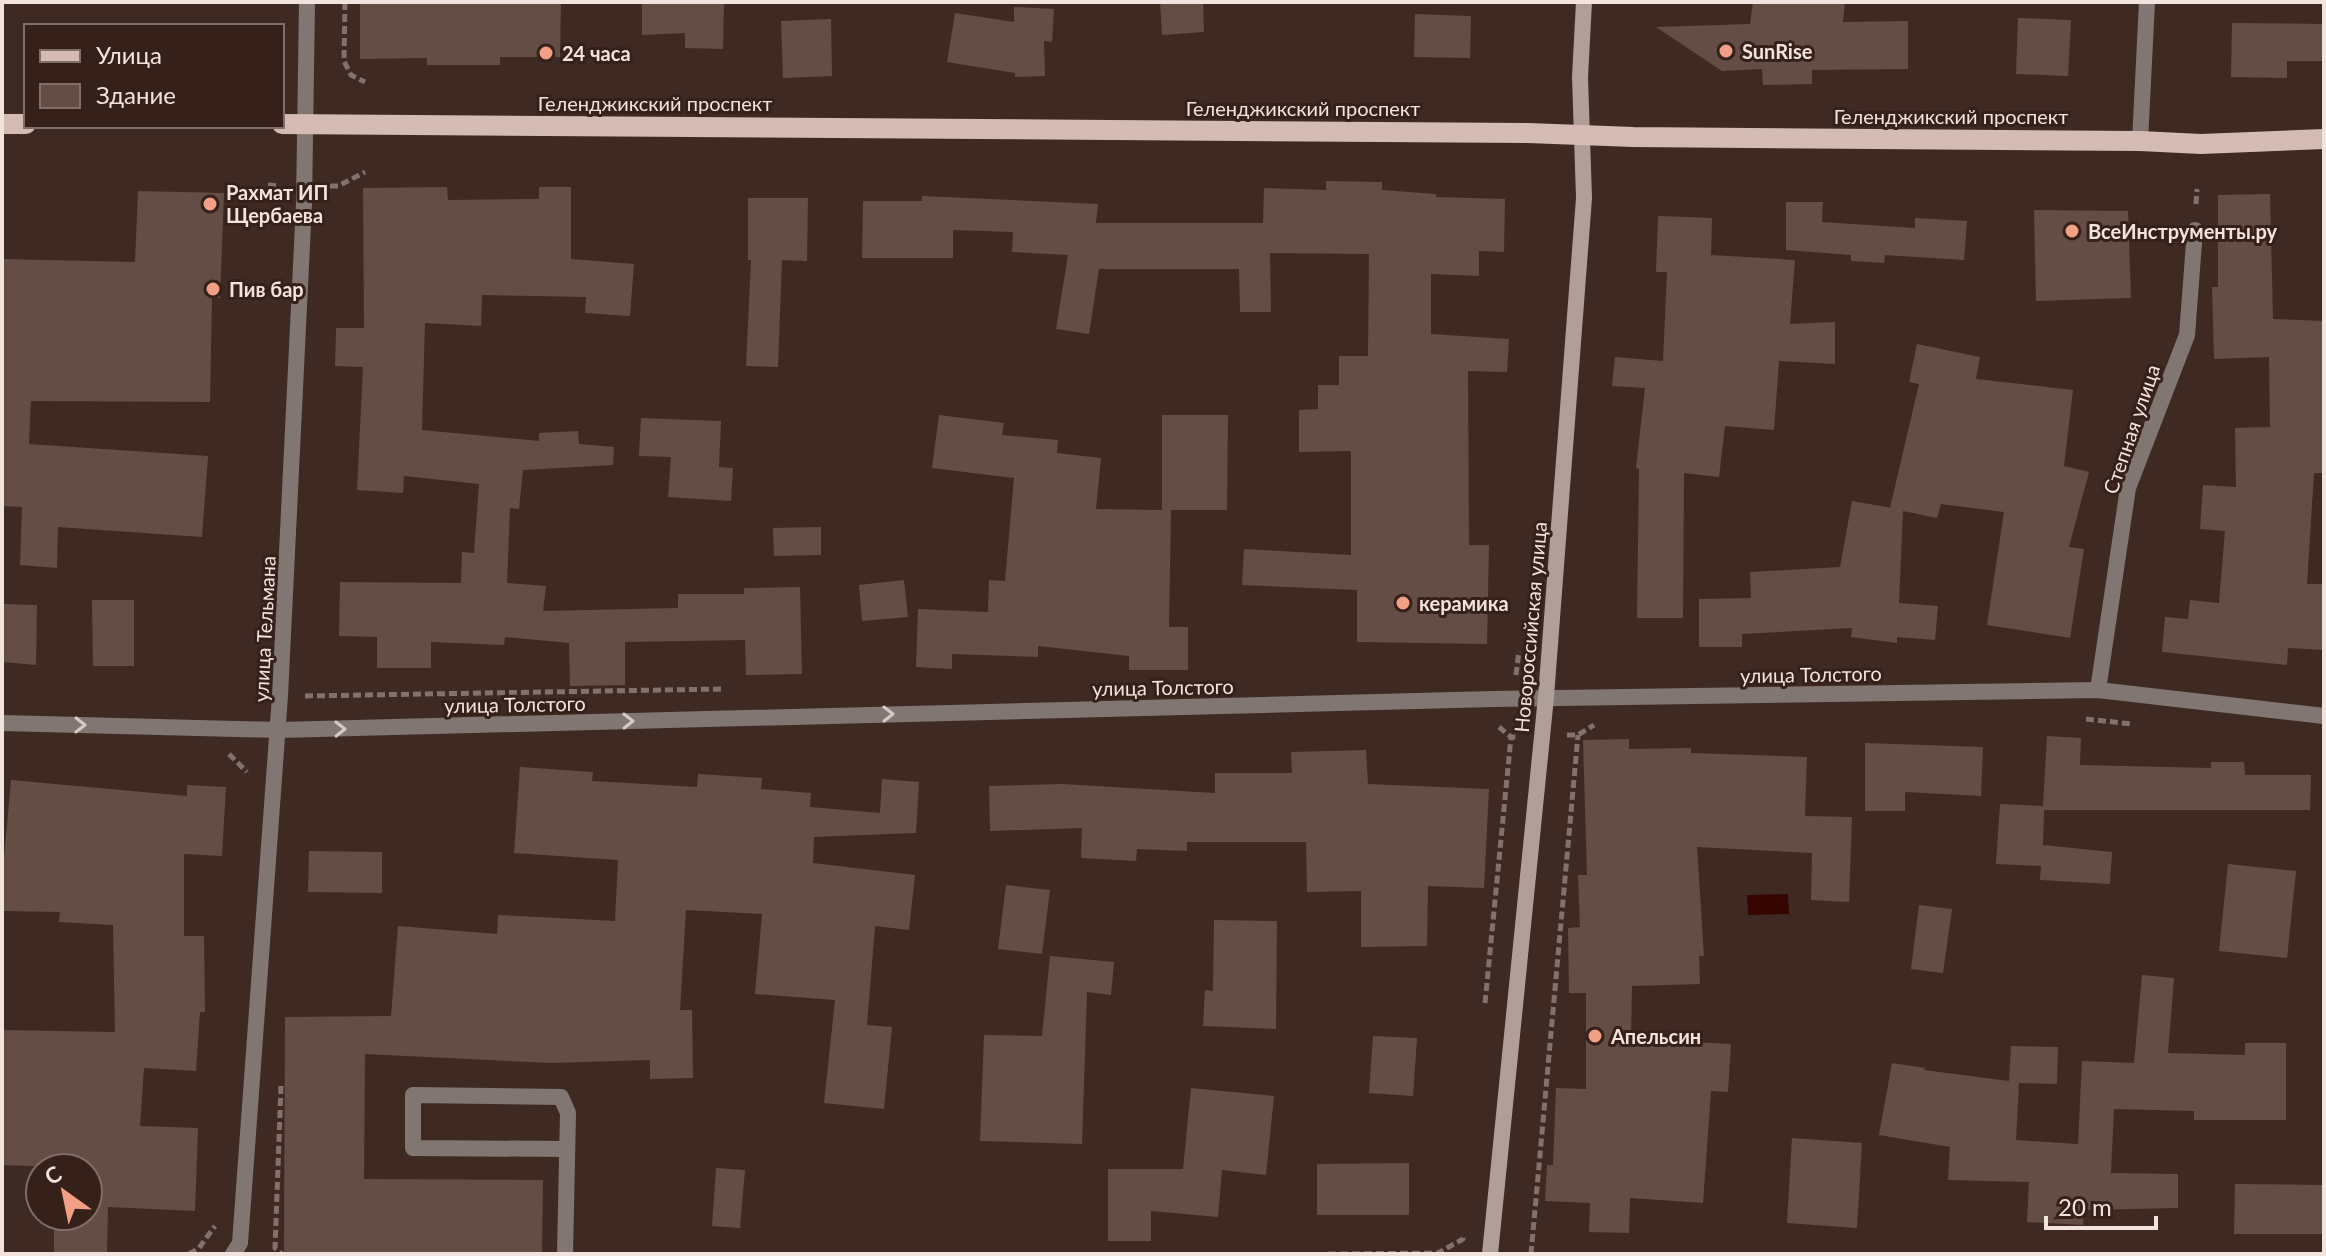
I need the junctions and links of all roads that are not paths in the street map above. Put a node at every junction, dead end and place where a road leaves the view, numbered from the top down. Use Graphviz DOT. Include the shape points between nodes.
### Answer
graph roads {
  1 [pos="307,2"];
  2 [pos="1584,2"];
  3 [pos="2147,2"];
  4 [pos="306,123"];
  5 [pos="2,124"];
  6 [pos="24,124"];
  7 [pos="284,124"];
  8 [pos="1581,136"];
  9 [pos="2324,139"];
  10 [pos="2140,141"];
  11 [pos="2195,230"];
  12 [pos="2098,690"];
  13 [pos="1546,697"];
  14 [pos="2324,716"];
  15 [pos="2,723"];
  16 [pos="279,730"];
  17 [pos="567,1149"];
  18 [pos="233,1254"];
  19 [pos="565,1254"];
  20 [pos="1490,1254"];
  1 -- 4 [label="street, улица Тельмана"];
  2 -- 8 [label="street, Новороссийская улица"];
  3 -- 10 [label="street"];
  4 -- 7 [label="main road, Геленджикский проспект"];
  4 -- 8 [label="main road, Геленджикский проспект"];
  4 -- 16 [label="street, улица Тельмана"];
  5 -- 6 [label="main road"];
  8 -- 10 [label="main road, Геленджикский проспект"];
  8 -- 13 [label="street, Новороссийская улица" via="1584,198"];
  9 -- 10 [label="main road, Геленджикский проспект"];
  11 -- 12 [label="street, Степная улица" via="2187,335 2128,488"];
  12 -- 13 [label="street, улица Толстого"];
  12 -- 14 [label="street, улица Толстого"];
  16 -- 13 [label="street, улица Толстого, one-way"];
  13 -- 20 [label="street, Новороссийская улица"];
  15 -- 16 [label="street, улица Толстого, one-way"];
  16 -- 18 [label="street, улица Тельмана" via="240,1243"];
  17 -- 17 [label="street" via="413,1148 413,1095 561,1097 568,1113"];
  17 -- 19 [label="street"];
}
